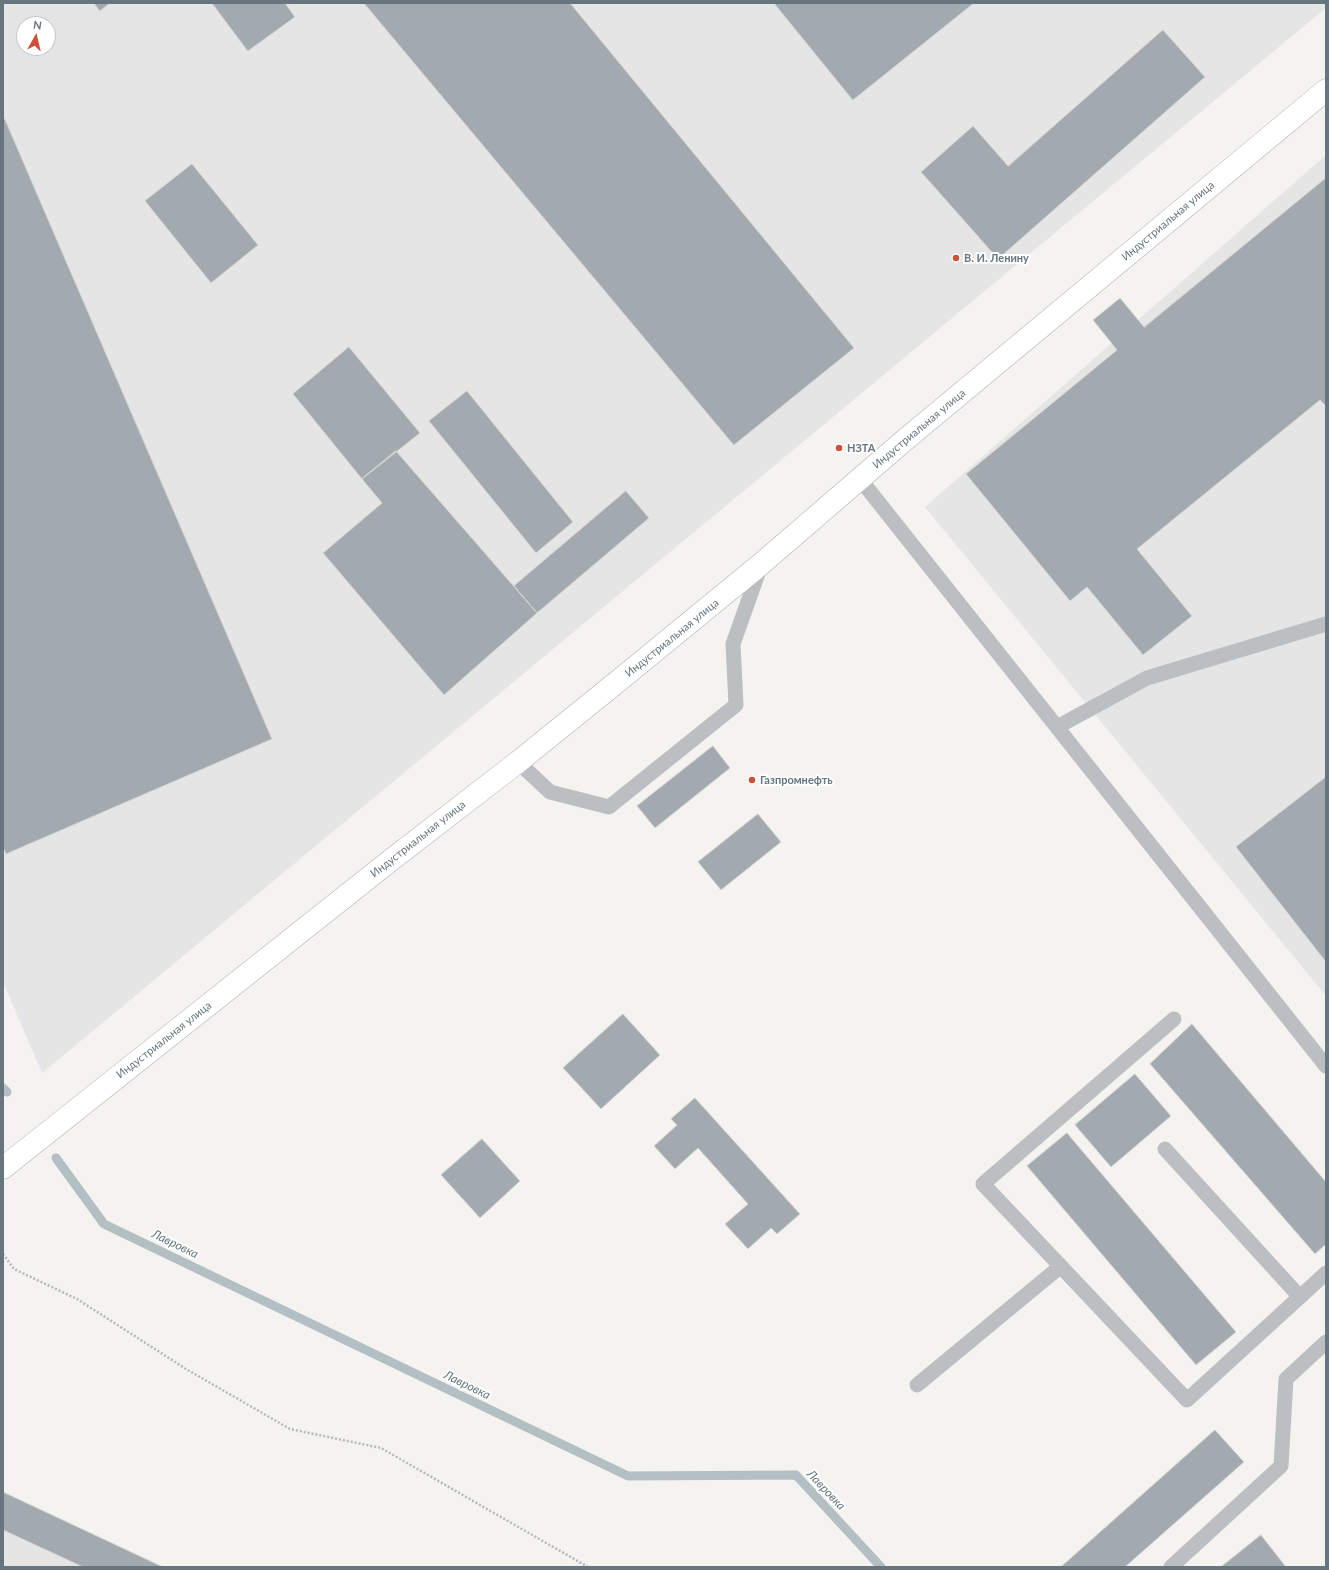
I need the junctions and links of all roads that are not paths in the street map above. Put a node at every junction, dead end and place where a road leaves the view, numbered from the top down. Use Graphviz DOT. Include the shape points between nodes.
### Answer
graph roads {
  1 [pos="1326,90"];
  2 [pos="860,479"];
  3 [pos="761,564"];
  4 [pos="1326,624"];
  5 [pos="1057,727"];
  6 [pos="518,762"];
  7 [pos="1174,1019"];
  8 [pos="1326,1066"];
  9 [pos="1165,1149"];
  10 [pos="3,1168"];
  11 [pos="1061,1266"];
  12 [pos="1326,1273"];
  13 [pos="1300,1297"];
  14 [pos="1326,1342"];
  15 [pos="917,1385"];
  16 [pos="1171,1567"];
  1 -- 2 [label="street, Индустриальная улица"];
  2 -- 3 [label="street, Индустриальная улица"];
  2 -- 5 [label="lane"];
  3 -- 6 [label="street, Индустриальная улица"];
  3 -- 6 [label="lane" via="733,644 736,705 730,710 609,807 550,792"];
  4 -- 5 [label="lane" via="1147,678"];
  5 -- 8 [label="lane"];
  6 -- 10 [label="street, Индустриальная улица"];
  7 -- 11 [label="lane" via="983,1184"];
  9 -- 13 [label="lane"];
  11 -- 13 [label="lane" via="1187,1400"];
  11 -- 15 [label="lane"];
  12 -- 13 [label="lane"];
  14 -- 16 [label="lane" via="1286,1379 1281,1466"];
}
